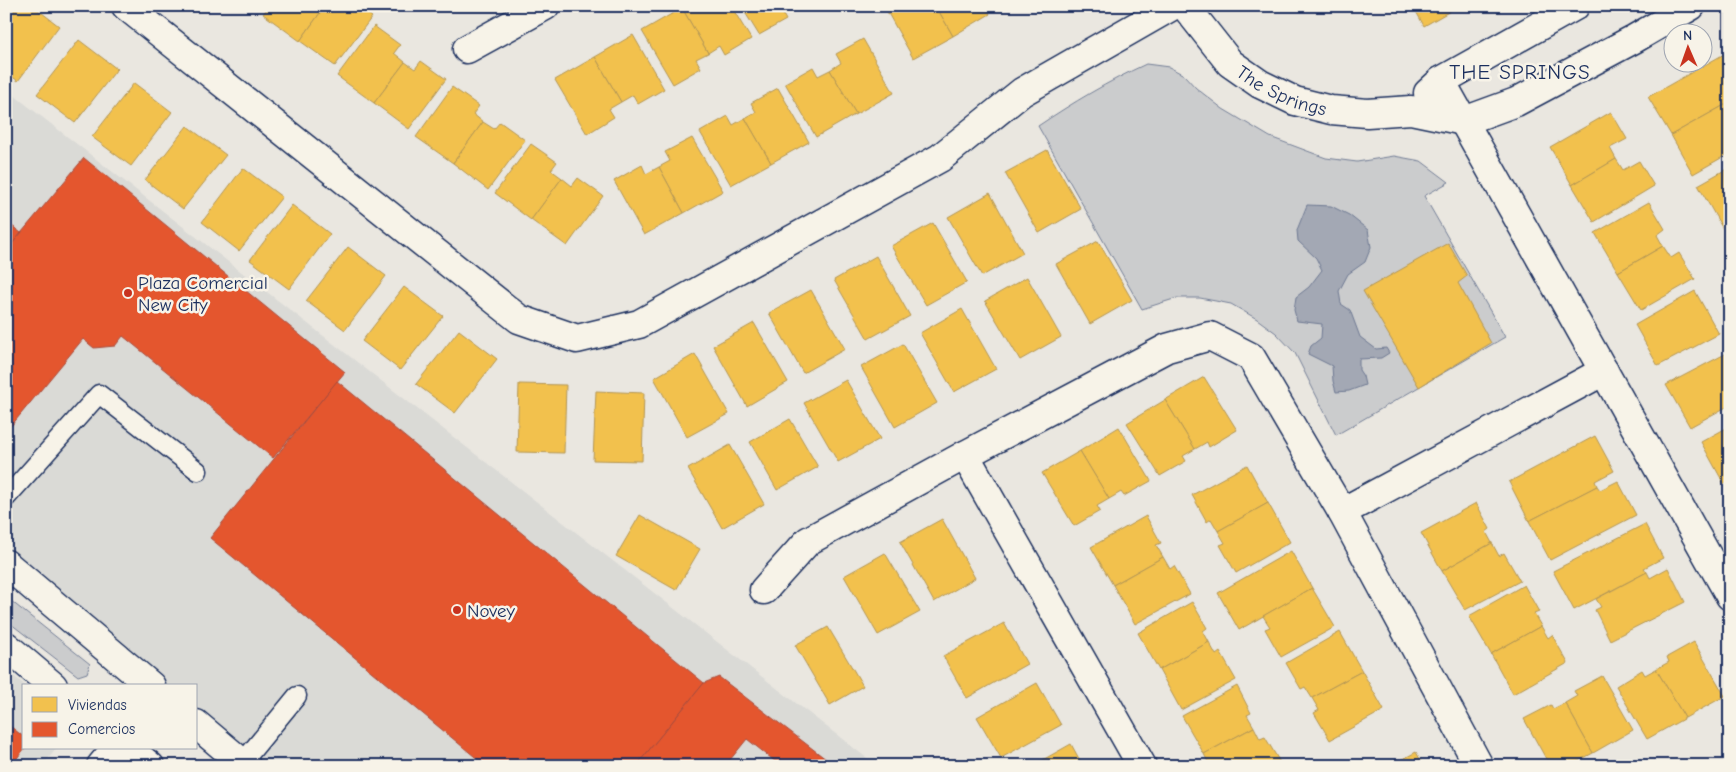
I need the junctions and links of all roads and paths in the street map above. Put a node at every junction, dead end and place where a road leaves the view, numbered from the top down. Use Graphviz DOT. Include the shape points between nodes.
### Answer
graph roads {
  1 [pos="126,6"];
  2 [pos="545,6"];
  3 [pos="1172,6"];
  4 [pos="1185,6"];
  5 [pos="1575,6"];
  6 [pos="1691,6"];
  7 [pos="467,49"];
  8 [pos="1441,81"];
  9 [pos="1411,110"];
  10 [pos="1464,120"];
  11 [pos="1604,371"];
  12 [pos="965,455"];
  13 [pos="198,472"];
  14 [pos="6,498"];
  15 [pos="1342,512"];
  16 [pos="6,564"];
  17 [pos="764,590"];
  18 [pos="1730,596"];
  19 [pos="6,646"];
  20 [pos="51,684"];
  21 [pos="150,684"];
  22 [pos="296,696"];
  23 [pos="198,726"];
  24 [pos="114,750"];
  25 [pos="130,750"];
  26 [pos="244,764"];
  27 [pos="101,766"];
  28 [pos="150,766"];
  29 [pos="1142,766"];
  30 [pos="1479,766"];
  1 -- 3 [label="street" via="519,319 577,339 639,324 940,158 1022,92"];
  2 -- 7 [label="street"];
  4 -- 9 [label="street, The Springs" via="1230,63 1260,84 1294,101 1331,110 1368,113"];
  5 -- 8 [label="street"];
  6 -- 10 [label="street, The Springs" via="1516,102"];
  8 -- 9 [label="street"];
  8 -- 10 [label="street"];
  9 -- 10 [label="street, The Springs"];
  10 -- 11 [label="street"];
  11 -- 15 [label="street"];
  11 -- 18 [label="street"];
  12 -- 15 [label="street" via="1167,348 1210,336 1252,357"];
  12 -- 17 [label="street" via="808,541"];
  12 -- 29 [label="street"];
  13 -- 14 [label="lane" via="100,394"];
  15 -- 30 [label="street"];
  16 -- 21 [label="street"];
  19 -- 20 [label="street"];
  22 -- 26 [label="lane"];
  23 -- 26 [label="street"];
  24 -- 27 [label="street"];
  25 -- 28 [label="street"];
}
